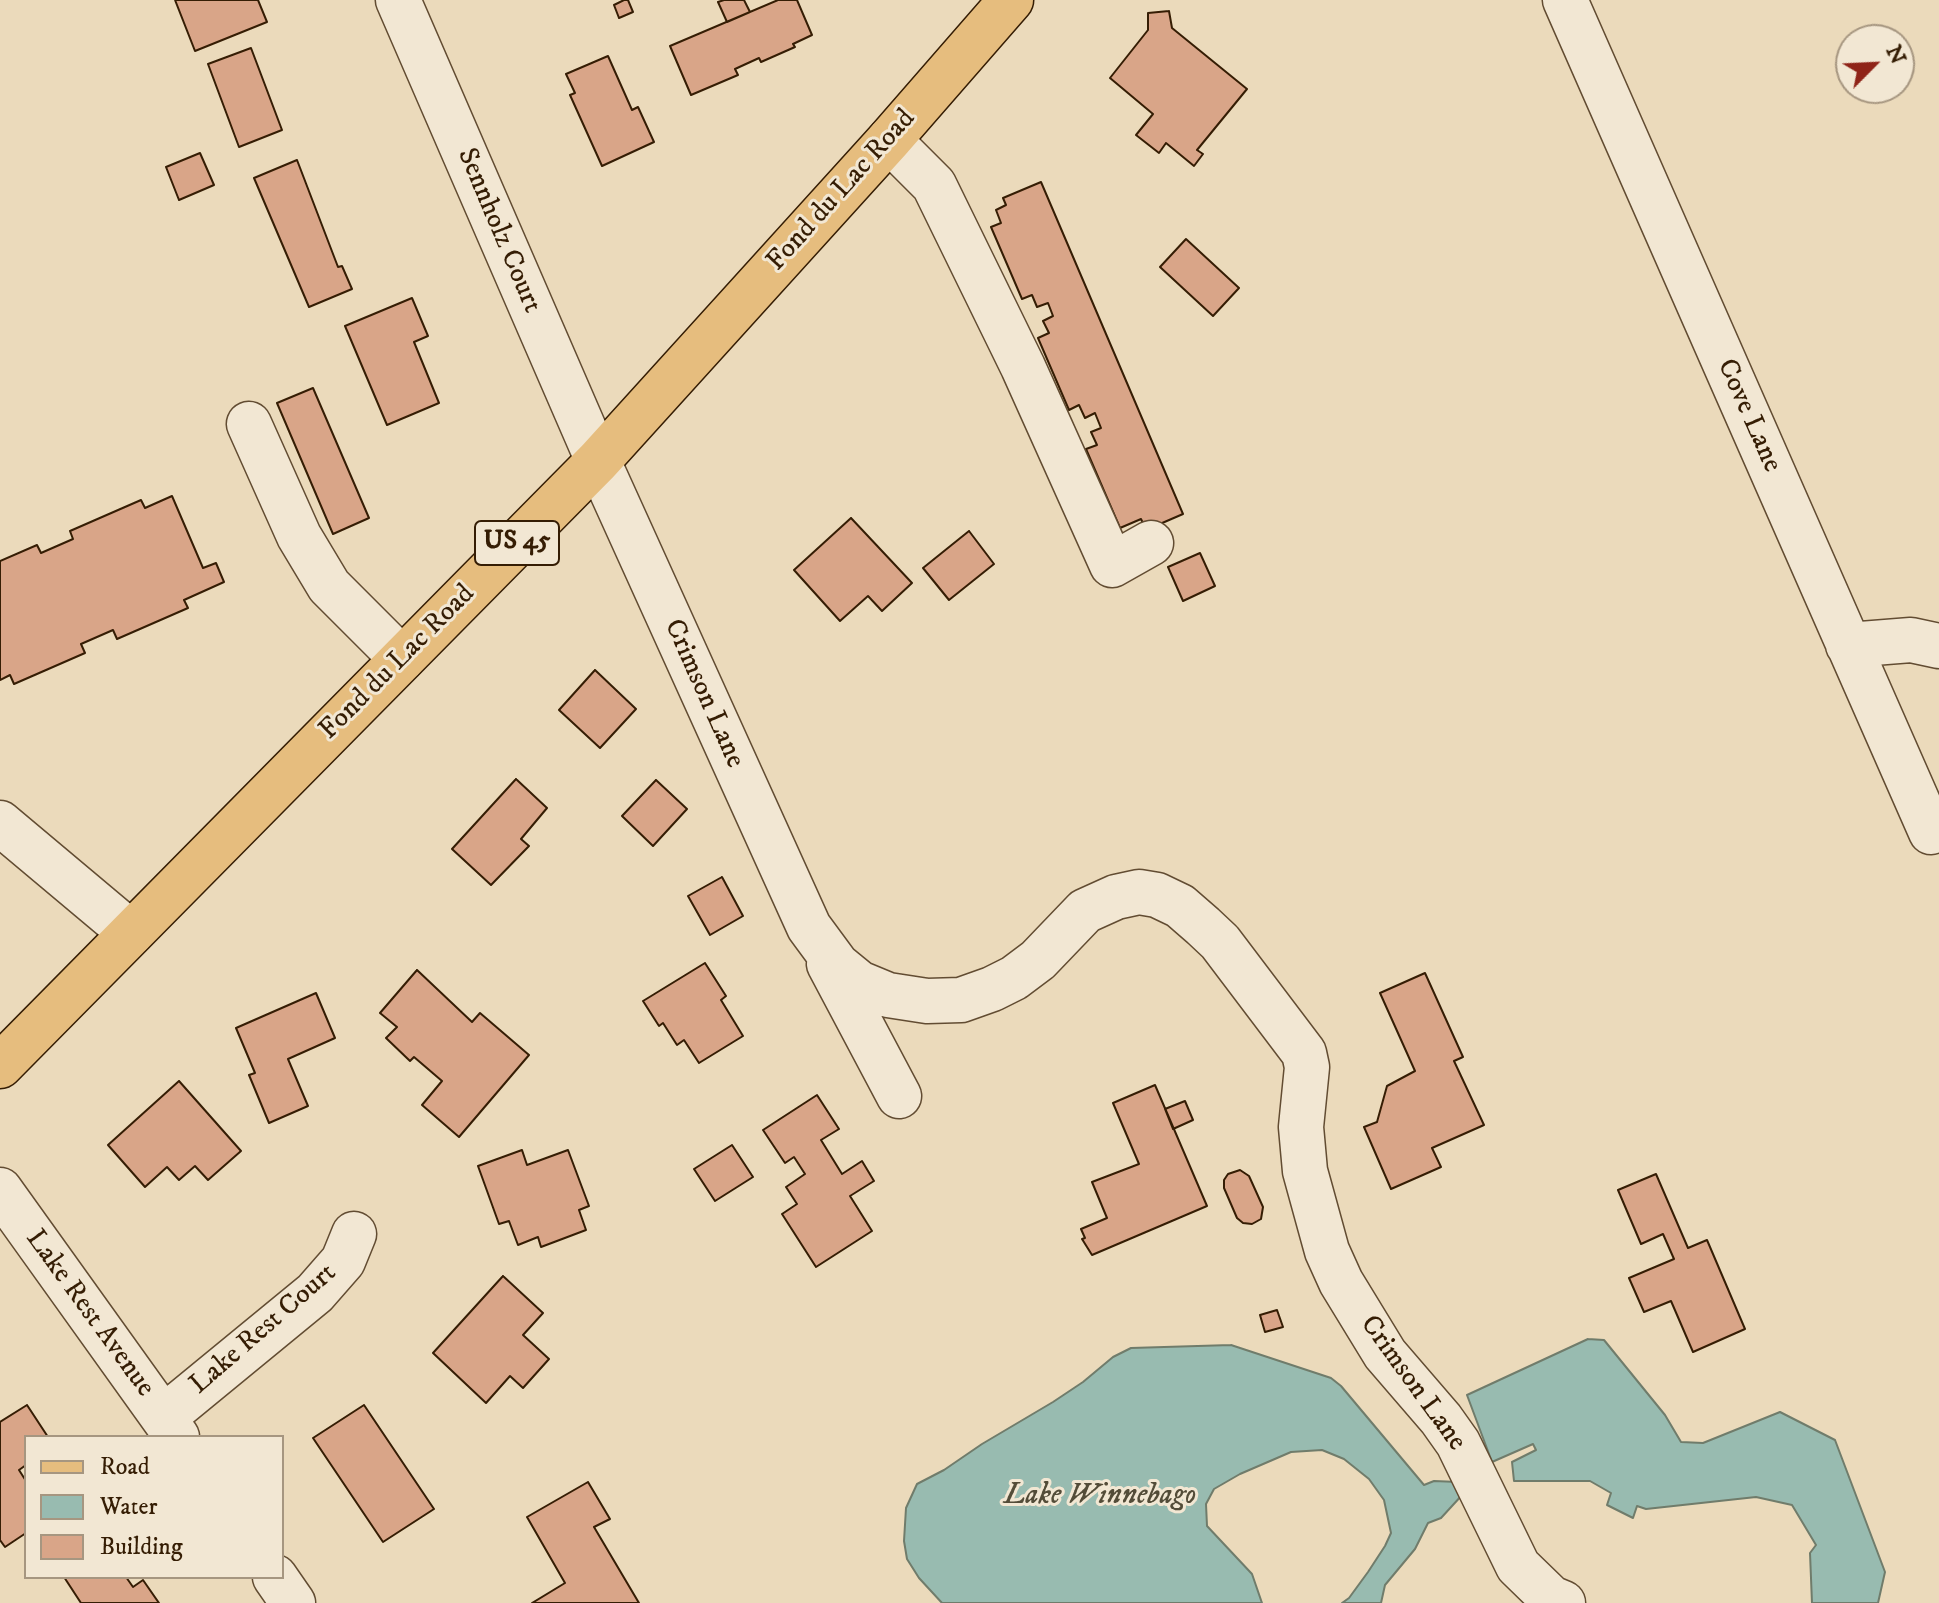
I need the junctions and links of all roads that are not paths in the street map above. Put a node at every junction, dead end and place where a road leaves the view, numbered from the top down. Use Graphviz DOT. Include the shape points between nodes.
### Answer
graph roads {
  1 [pos="398,0"];
  2 [pos="1011,0"];
  3 [pos="1565,0"];
  4 [pos="889,140"];
  5 [pos="249,424"];
  6 [pos="598,461"];
  7 [pos="1151,543"];
  8 [pos="1848,645"];
  9 [pos="1939,646"];
  10 [pos="402,659"];
  11 [pos="0,823"];
  12 [pos="1931,832"];
  13 [pos="809,927"];
  14 [pos="131,933"];
  15 [pos="0,1066"];
  16 [pos="899,1096"];
  17 [pos="0,1190"];
  18 [pos="354,1234"];
  19 [pos="170,1427"];
  20 [pos="276,1579"];
  21 [pos="293,1603"];
  22 [pos="1563,1603"];
  1 -- 6 [label="street, Sennholz Court"];
  2 -- 4 [label="main road, Fond du Lac Road / US 45"];
  3 -- 8 [label="street, Cove Lane"];
  4 -- 6 [label="main road, Fond du Lac Road / US 45"];
  4 -- 7 [label="street" via="934,185 1112,565"];
  5 -- 10 [label="street" via="299,536 329,586"];
  6 -- 10 [label="main road, Fond du Lac Road / US 45"];
  6 -- 13 [label="street, Crimson Lane"];
  8 -- 9 [label="street" via="1911,640"];
  8 -- 12 [label="street, Cove Lane"];
  10 -- 14 [label="main road, Fond du Lac Road / US 45"];
  11 -- 14 [label="street"];
  13 -- 16 [label="street, Crimson Lane"];
  13 -- 22 [label="street, Crimson Lane" via="837,965 859,983 888,995 927,1001 961,1000 1014,978 1085,911 1116,897 1157,895 1203,926 1304,1053 1305,1171 1341,1282 1385,1354 1458,1443 1518,1566"];
  14 -- 15 [label="main road, Fond du Lac Road / US 45"];
  17 -- 19 [label="street, Lake Rest Avenue"];
  18 -- 19 [label="street, Lake Rest Court" via="343,1261 315,1293"];
  20 -- 21 [label="street"];
}
